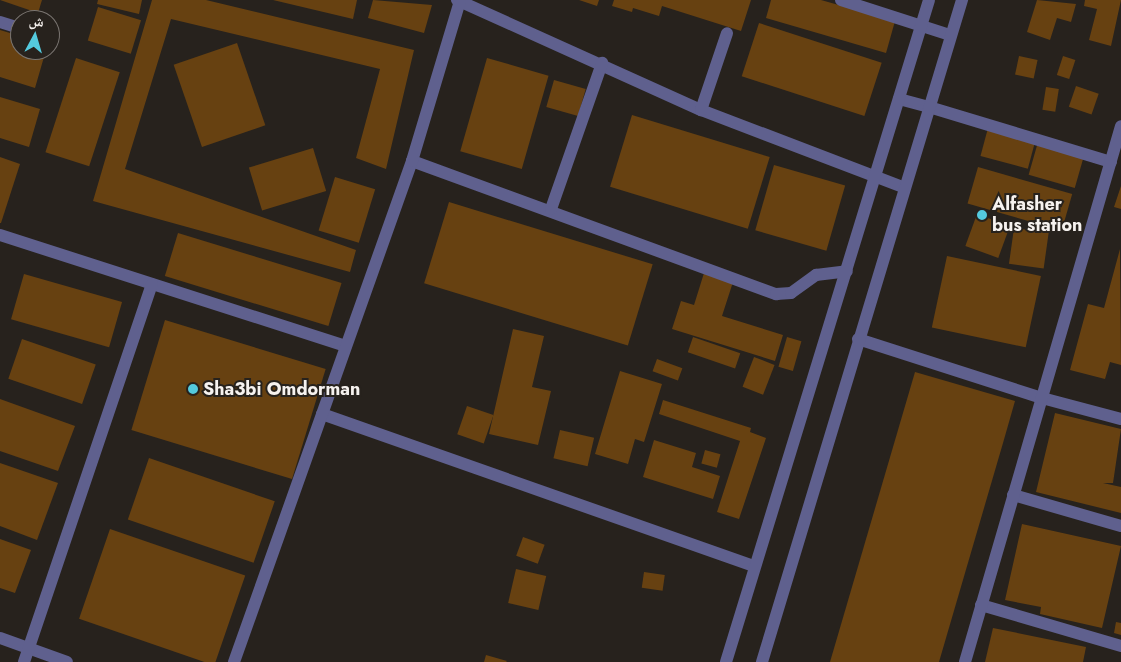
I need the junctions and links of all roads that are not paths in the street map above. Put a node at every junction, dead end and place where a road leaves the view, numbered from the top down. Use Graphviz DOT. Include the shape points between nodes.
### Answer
graph roads {
  1 [pos="459,0"];
  2 [pos="840,0"];
  3 [pos="929,0"];
  4 [pos="962,0"];
  5 [pos="921,26"];
  6 [pos="727,33"];
  7 [pos="950,35"];
  8 [pos="602,63"];
  9 [pos="899,99"];
  10 [pos="929,107"];
  11 [pos="701,110"];
  12 [pos="1121,126"];
  13 [pos="412,161"];
  14 [pos="1111,162"];
  15 [pos="876,179"];
  16 [pos="905,188"];
  17 [pos="551,209"];
  18 [pos="0,235"];
  19 [pos="847,271"];
  20 [pos="152,284"];
  21 [pos="858,339"];
  22 [pos="346,346"];
  23 [pos="1042,398"];
  24 [pos="322,414"];
  25 [pos="1121,419"];
  26 [pos="1013,495"];
  27 [pos="1121,526"];
  28 [pos="754,566"];
  29 [pos="981,605"];
  30 [pos="0,638"];
  31 [pos="1121,646"];
  32 [pos="29,649"];
  33 [pos="24,662"];
  34 [pos="67,662"];
  35 [pos="234,662"];
  36 [pos="726,662"];
  37 [pos="762,662"];
  38 [pos="965,662"];
  1 -- 8 [label="street"];
  1 -- 13 [label="street"];
  2 -- 5 [label="street"];
  3 -- 5 [label="street"];
  4 -- 7 [label="street"];
  5 -- 7 [label="street"];
  5 -- 9 [label="street"];
  6 -- 11 [label="street"];
  7 -- 10 [label="street"];
  8 -- 11 [label="street"];
  8 -- 17 [label="street"];
  9 -- 10 [label="street"];
  9 -- 15 [label="street"];
  10 -- 14 [label="street"];
  10 -- 16 [label="street"];
  11 -- 15 [label="street"];
  12 -- 14 [label="street"];
  13 -- 17 [label="street"];
  13 -- 22 [label="street"];
  14 -- 23 [label="street"];
  15 -- 16 [label="street"];
  15 -- 19 [label="street"];
  16 -- 21 [label="street"];
  17 -- 19 [label="street" via="776,294 791,293 816,275"];
  18 -- 20 [label="street"];
  19 -- 28 [label="street"];
  20 -- 22 [label="street"];
  20 -- 32 [label="street"];
  21 -- 23 [label="street"];
  21 -- 37 [label="street"];
  22 -- 24 [label="street"];
  23 -- 25 [label="street"];
  23 -- 26 [label="street"];
  24 -- 28 [label="street"];
  24 -- 35 [label="street"];
  26 -- 27 [label="street"];
  26 -- 29 [label="street"];
  28 -- 36 [label="street"];
  29 -- 31 [label="street"];
  29 -- 38 [label="street"];
  30 -- 32 [label="street"];
  32 -- 33 [label="street"];
  32 -- 34 [label="street"];
}
